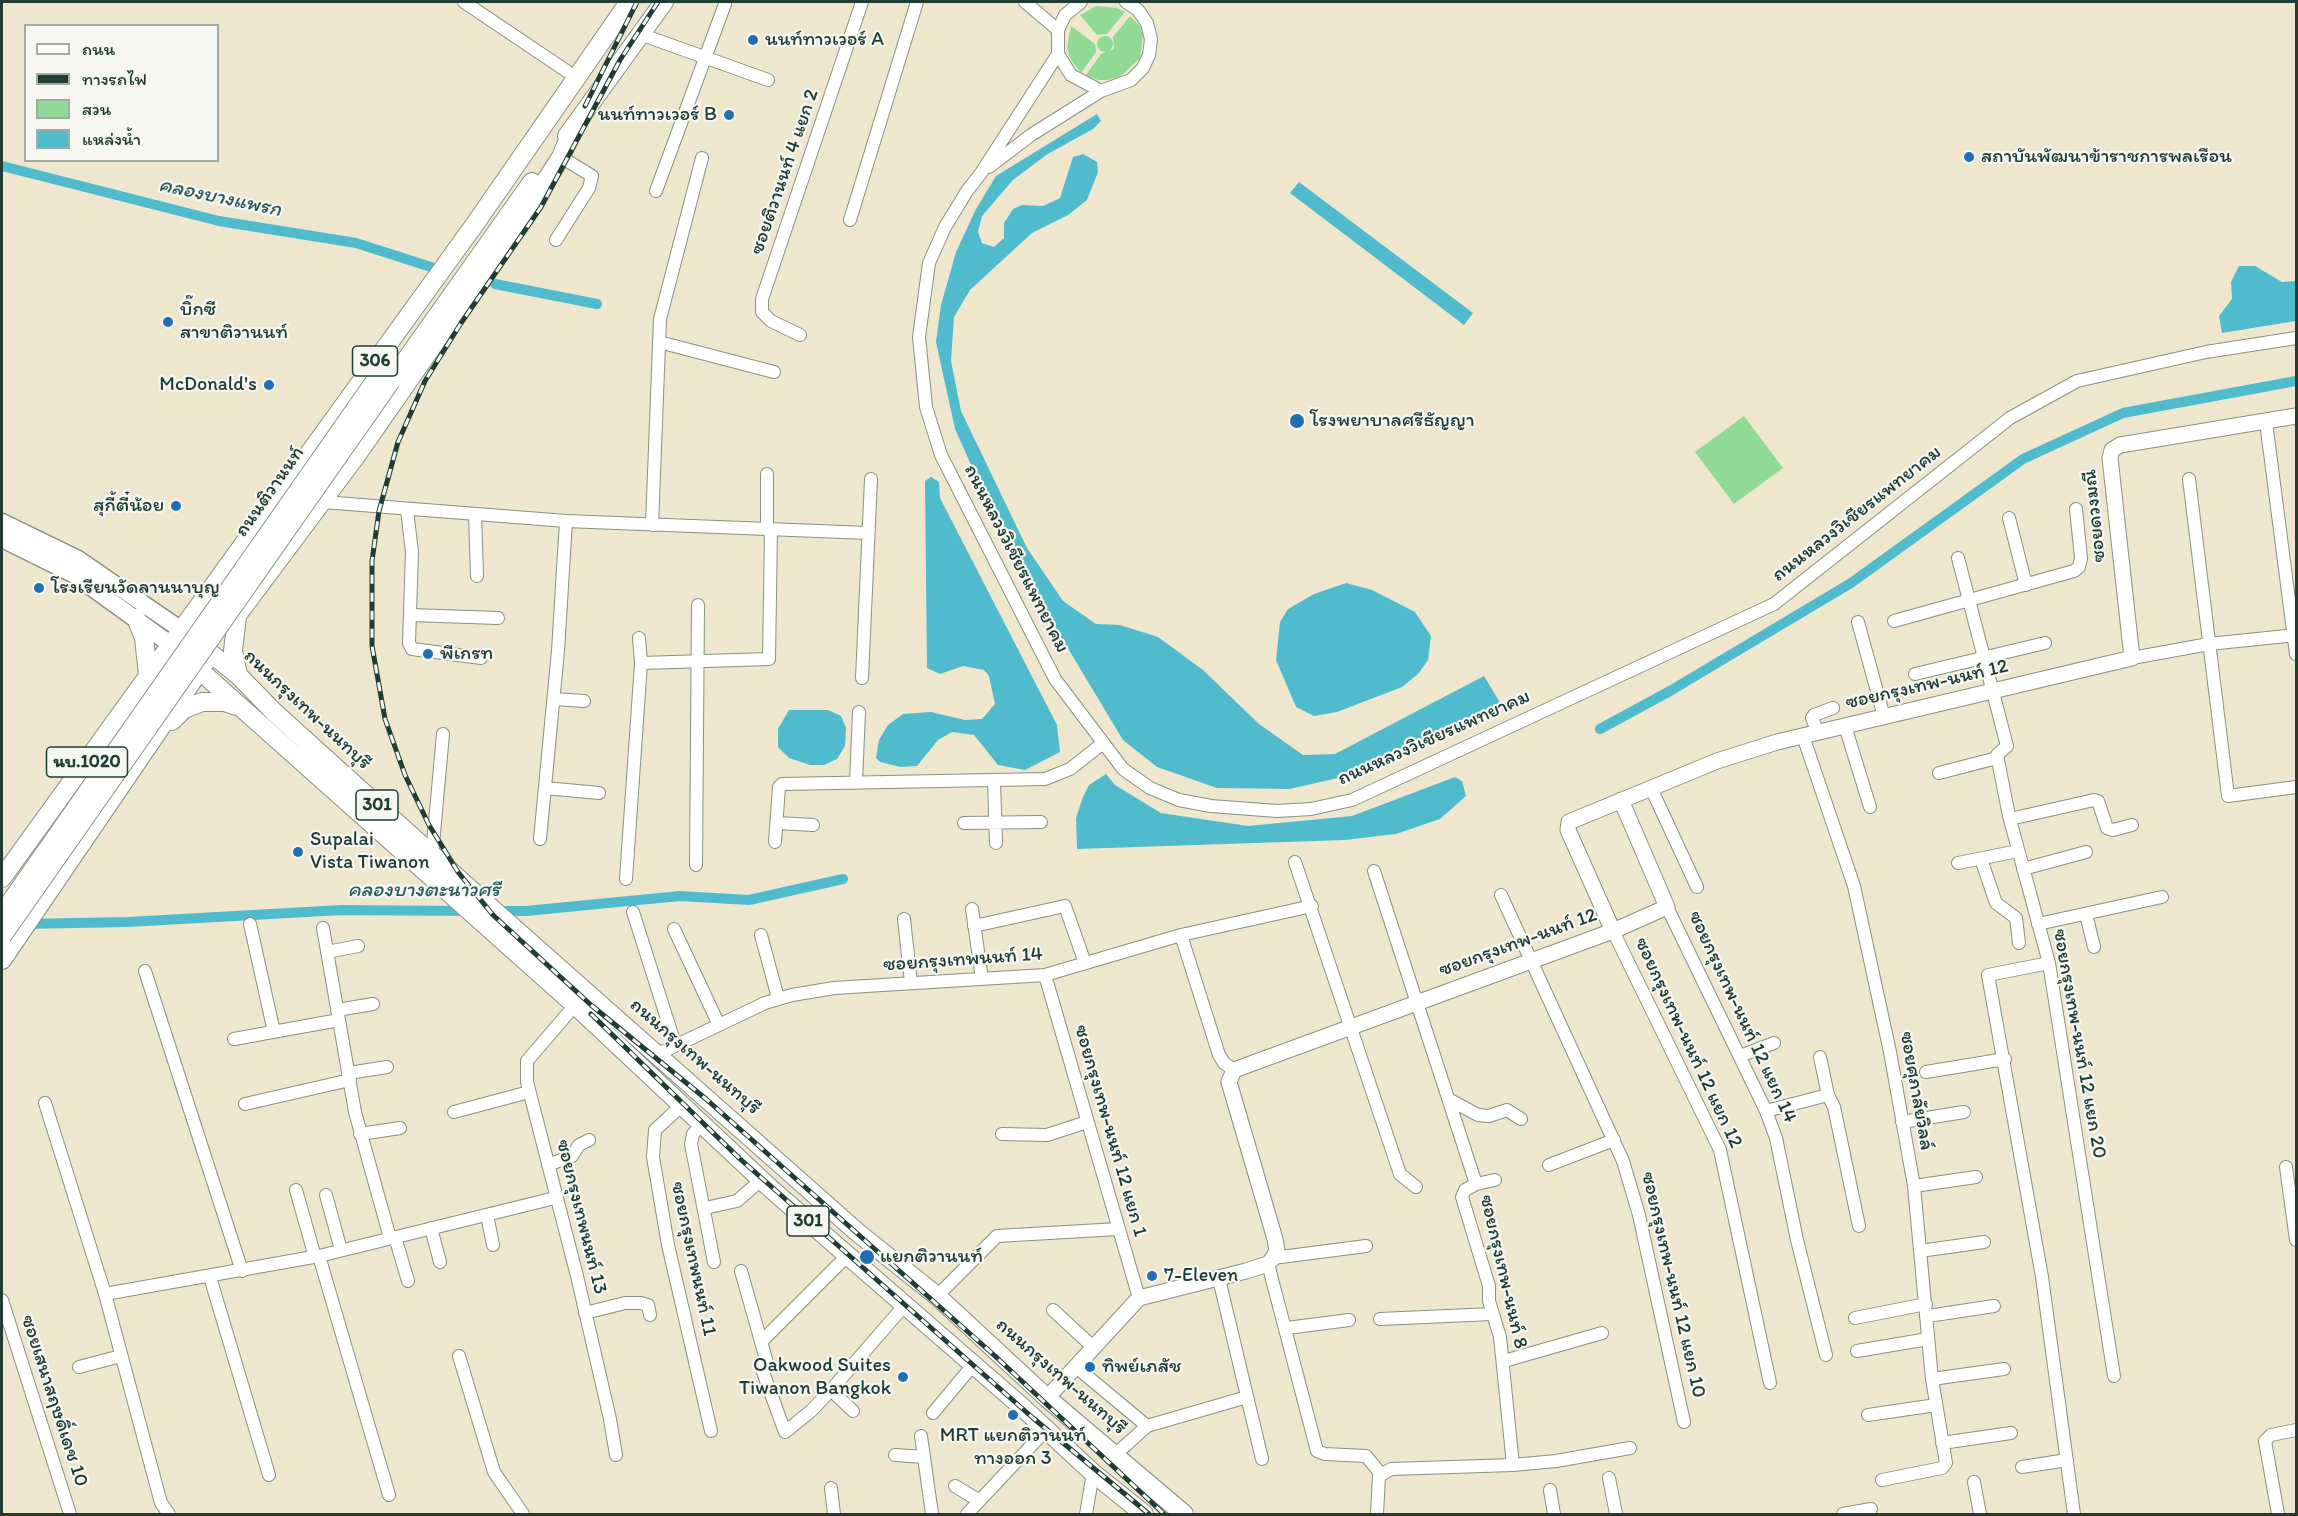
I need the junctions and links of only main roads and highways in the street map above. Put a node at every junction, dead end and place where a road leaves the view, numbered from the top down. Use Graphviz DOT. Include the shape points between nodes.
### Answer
graph roads {
  1 [pos="664,2"];
  2 [pos="626,3"];
  3 [pos="573,84"];
  4 [pos="574,126"];
  5 [pos="385,378"];
  6 [pos="2,522"];
  7 [pos="2,539"];
  8 [pos="208,591"];
  9 [pos="237,616"];
  10 [pos="136,618"];
  11 [pos="175,637"];
  12 [pos="211,653"];
  13 [pos="200,670"];
  14 [pos="238,675"];
  15 [pos="144,682"];
  16 [pos="244,709"];
  17 [pos="170,716"];
  18 [pos="158,735"];
  19 [pos="431,861"];
  20 [pos="2,878"];
  21 [pos="2,914"];
  22 [pos="2,936"];
  23 [pos="2,960"];
  24 [pos="1151,1484"];
  25 [pos="1139,1510"];
  26 [pos="1184,1515"];
  1 -- 4 [label="main road, ถนนติวานนท์ / 306"];
  2 -- 3 [label="main road, ถนนติวานนท์ / 306"];
  3 -- 5 [label="main road, ถนนติวานนท์ / 306" via="515,184"];
  3 -- 8 [label="main road, ถนนติวานนท์ / 306"];
  4 -- 5 [label="main road, ถนนติวานนท์ / 306"];
  4 -- 9 [label="main road, ถนนติวานนท์ / 306" via="561,157 525,213"];
  5 -- 21 [label="main road, ถนนติวานนท์, bridge"];
  5 -- 22 [label="main road, ถนนติวานนท์, bridge"];
  6 -- 11 [label="main road" via="78,559"];
  7 -- 10 [label="main road" via="73,574"];
  8 -- 9 [label="main road" via="206,610 213,619 225,621"];
  8 -- 11 [label="main road, ถนนติวานนท์ / 306"];
  9 -- 12 [label="main road, ถนนติวานนท์ / 306"];
  9 -- 14 [label="main road" via="232,642"];
  10 -- 11 [label="main road"];
  10 -- 15 [label="main road" via="144,639"];
  11 -- 12 [label="main road, ถนนกรุงเทพ-นนทบุรี / 301"];
  11 -- 13 [label="main road, ถนนกรุงเทพ-นนทบุรี / 301"];
  11 -- 15 [label="main road, นบ.1020"];
  12 -- 13 [label="main road, ถนนติวานนท์ / 306"];
  12 -- 14 [label="main road, ถนนกรุงเทพ-นนทบุรี / 301"];
  13 -- 16 [label="main road, ถนนกรุงเทพ-นนทบุรี / 301"];
  13 -- 17 [label="main road, นบ.1020"];
  14 -- 19 [label="main road, ถนนกรุงเทพ-นนทบุรี / 301"];
  15 -- 17 [label="main road" via="168,684 174,696"];
  15 -- 20 [label="main road, นบ.1020"];
  16 -- 18 [label="main road" via="213,701 193,705"];
  16 -- 19 [label="main road, ถนนกรุงเทพ-นนทบุรี / 301"];
  17 -- 18 [label="main road, นบ.1020"];
  18 -- 23 [label="main road, นบ.1020"];
  19 -- 24 [label="main road, ถนนกรุงเทพ-นนทบุรี / 301" via="481,899 857,1232 937,1296 1047,1398"];
  19 -- 25 [label="main road, ถนนกรุงเทพ-นนทบุรี / 301" via="460,903 761,1180"];
  24 -- 25 [label="main road"];
  24 -- 26 [label="main road, ถนนกรุงเทพ-นนทบุรี / 301"];
}
